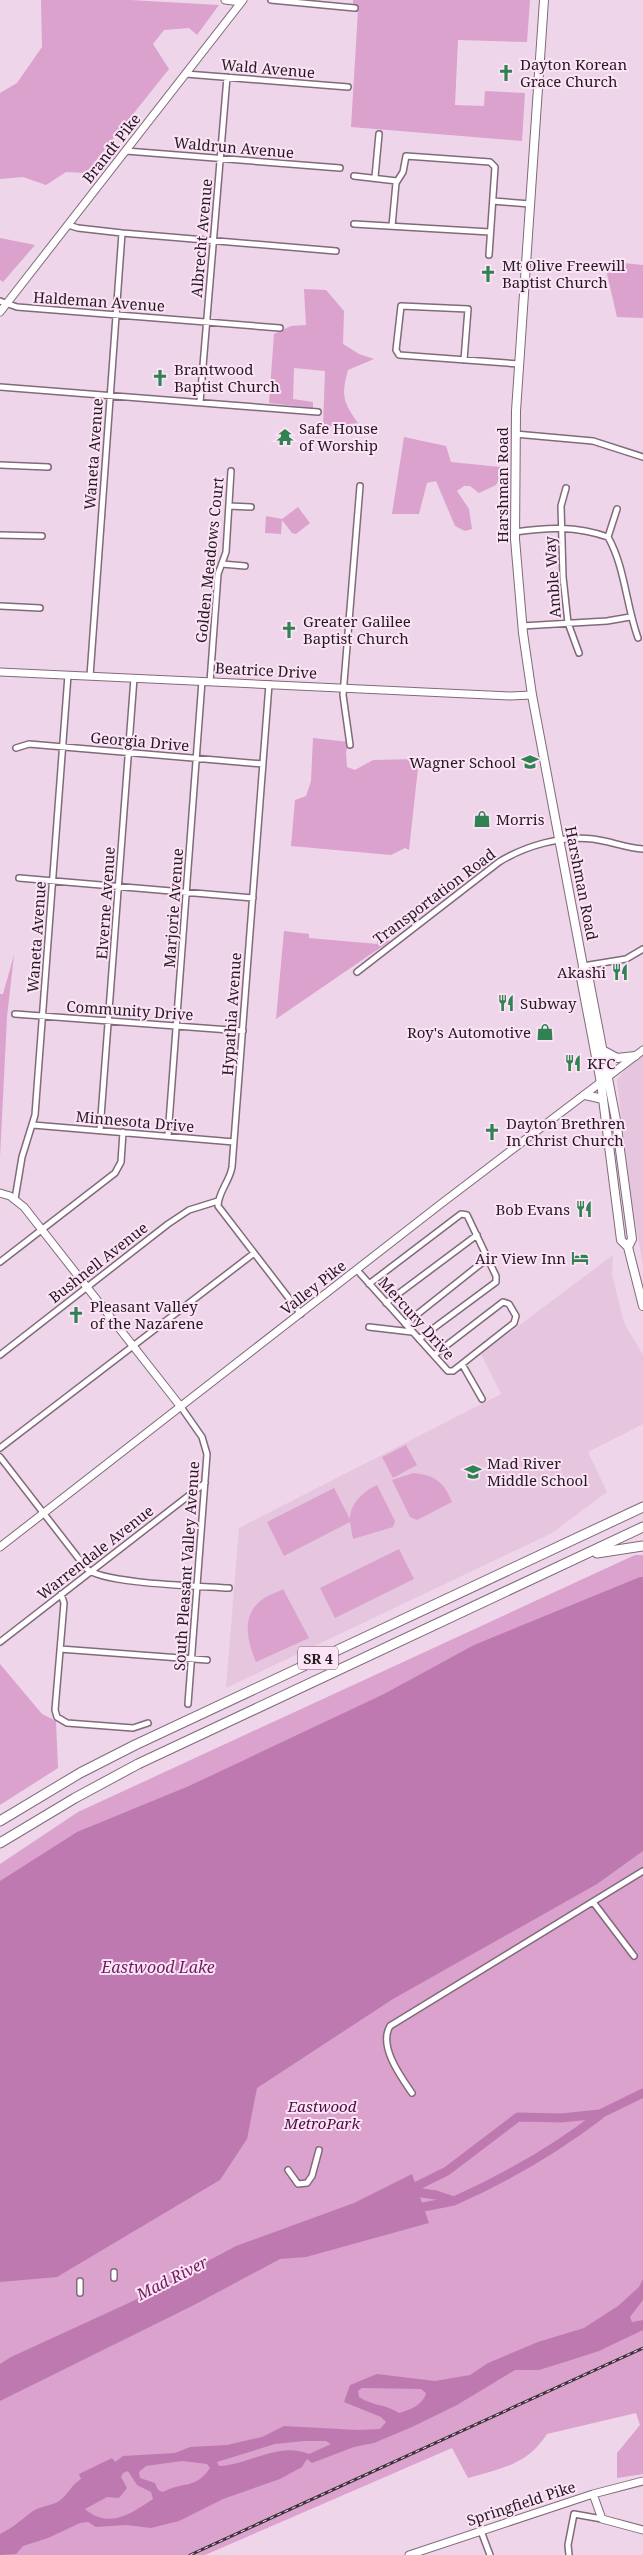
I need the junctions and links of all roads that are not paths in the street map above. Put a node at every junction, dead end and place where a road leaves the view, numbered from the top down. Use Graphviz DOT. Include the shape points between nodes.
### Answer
graph roads {
  1 [pos="225,0"];
  2 [pos="271,0"];
  3 [pos="544,0"];
  4 [pos="242,1"];
  5 [pos="355,8"];
  6 [pos="186,74"];
  7 [pos="227,77"];
  8 [pos="348,87"];
  9 [pos="379,134"];
  10 [pos="126,151"];
  11 [pos="220,159"];
  12 [pos="340,168"];
  13 [pos="354,176"];
  14 [pos="376,177"];
  15 [pos="397,181"];
  16 [pos="493,201"];
  17 [pos="530,204"];
  18 [pos="354,224"];
  19 [pos="68,225"];
  20 [pos="392,226"];
  21 [pos="490,232"];
  22 [pos="122,233"];
  23 [pos="213,241"];
  24 [pos="336,251"];
  25 [pos="489,254"];
  26 [pos="3,303"];
  27 [pos="0,312"];
  28 [pos="116,315"];
  29 [pos="206,321"];
  30 [pos="280,328"];
  31 [pos="464,360"];
  32 [pos="519,364"];
  33 [pos="0,387"];
  34 [pos="110,395"];
  35 [pos="200,402"];
  36 [pos="318,412"];
  37 [pos="515,434"];
  38 [pos="643,458"];
  39 [pos="0,465"];
  40 [pos="48,467"];
  41 [pos="232,471"];
  42 [pos="360,486"];
  43 [pos="566,488"];
  44 [pos="229,506"];
  45 [pos="251,507"];
  46 [pos="616,509"];
  47 [pos="562,527"];
  48 [pos="515,532"];
  49 [pos="0,535"];
  50 [pos="42,536"];
  51 [pos="608,537"];
  52 [pos="222,564"];
  53 [pos="245,566"];
  54 [pos="0,606"];
  55 [pos="40,608"];
  56 [pos="630,616"];
  57 [pos="568,623"];
  58 [pos="522,626"];
  59 [pos="638,638"];
  60 [pos="580,653"];
  61 [pos="0,672"];
  62 [pos="68,675"];
  63 [pos="90,676"];
  64 [pos="134,678"];
  65 [pos="202,681"];
  66 [pos="210,682"];
  67 [pos="269,684"];
  68 [pos="343,688"];
  69 [pos="532,694"];
  70 [pos="350,745"];
  71 [pos="63,747"];
  72 [pos="16,748"];
  73 [pos="129,753"];
  74 [pos="196,759"];
  75 [pos="263,764"];
  76 [pos="560,841"];
  77 [pos="643,849"];
  78 [pos="19,878"];
  79 [pos="52,882"];
  80 [pos="119,887"];
  81 [pos="186,893"];
  82 [pos="253,898"];
  83 [pos="643,950"];
  84 [pos="583,966"];
  85 [pos="357,972"];
  86 [pos="15,1014"];
  87 [pos="42,1016"];
  88 [pos="109,1021"];
  89 [pos="176,1026"];
  90 [pos="243,1031"];
  91 [pos="643,1050"];
  92 [pos="604,1051"];
  93 [pos="635,1056"];
  94 [pos="608,1077"];
  95 [pos="601,1083"];
  96 [pos="585,1095"];
  97 [pos="603,1099"];
  98 [pos="33,1124"];
  99 [pos="100,1130"];
  100 [pos="123,1132"];
  101 [pos="168,1136"];
  102 [pos="234,1142"];
  103 [pos="0,1193"];
  104 [pos="15,1199"];
  105 [pos="218,1201"];
  106 [pos="42,1230"];
  107 [pos="477,1235"];
  108 [pos="628,1247"];
  109 [pos="253,1254"];
  110 [pos="488,1258"];
  111 [pos="0,1262"];
  112 [pos="357,1270"];
  113 [pos="369,1284"];
  114 [pos="87,1287"];
  115 [pos="386,1303"];
  116 [pos="643,1306"];
  117 [pos="301,1314"];
  118 [pos="405,1324"];
  119 [pos="369,1327"];
  120 [pos="413,1332"];
  121 [pos="419,1339"];
  122 [pos="133,1346"];
  123 [pos="0,1355"];
  124 [pos="434,1356"];
  125 [pos="462,1364"];
  126 [pos="482,1399"];
  127 [pos="181,1407"];
  128 [pos="0,1448"];
  129 [pos="0,1457"];
  130 [pos="205,1483"];
  131 [pos="643,1507"];
  132 [pos="42,1514"];
  133 [pos="643,1527"];
  134 [pos="643,1546"];
  135 [pos="0,1547"];
  136 [pos="568,1562"];
  137 [pos="90,1572"];
  138 [pos="197,1585"];
  139 [pos="229,1588"];
  140 [pos="61,1594"];
  141 [pos="0,1642"];
  142 [pos="60,1649"];
  143 [pos="191,1659"];
  144 [pos="207,1660"];
  145 [pos="188,1704"];
  146 [pos="148,1723"];
  147 [pos="0,1821"];
  148 [pos="0,1843"];
  149 [pos="643,1871"];
  150 [pos="593,1902"];
  151 [pos="634,1956"];
  152 [pos="412,2092"];
  153 [pos="319,2150"];
  154 [pos="288,2170"];
  155 [pos="80,2281"];
  156 [pos="80,2293"];
  157 [pos="643,2482"];
  158 [pos="593,2494"];
  159 [pos="602,2519"];
  160 [pos="481,2530"];
  161 [pos="643,2530"];
  162 [pos="411,2555"];
  163 [pos="490,2555"];
  164 [pos="569,2555"];
  1 -- 4 [label="street"];
  2 -- 5 [label="street"];
  3 -- 17 [label="main road, Harshman Road"];
  4 -- 6 [label="street, Brandt Pike"];
  6 -- 7 [label="street, Wald Avenue"];
  6 -- 10 [label="street, Brandt Pike"];
  7 -- 8 [label="street, Wald Avenue"];
  7 -- 11 [label="street, Albrecht Avenue"];
  9 -- 14 [label="street"];
  10 -- 11 [label="street, Waldrun Avenue"];
  10 -- 19 [label="street, Brandt Pike"];
  11 -- 12 [label="street, Waldrun Avenue"];
  11 -- 23 [label="street, Albrecht Avenue"];
  13 -- 14 [label="street"];
  14 -- 15 [label="street"];
  15 -- 16 [label="street" via="403,172 406,156 490,162 494,165"];
  15 -- 20 [label="street"];
  16 -- 17 [label="street"];
  16 -- 21 [label="street"];
  17 -- 32 [label="main road, Harshman Road"];
  18 -- 20 [label="street"];
  19 -- 22 [label="street"];
  19 -- 26 [label="street, Brandt Pike"];
  20 -- 21 [label="street"];
  21 -- 25 [label="street"];
  22 -- 23 [label="street"];
  22 -- 28 [label="street, Waneta Avenue"];
  23 -- 24 [label="street"];
  23 -- 29 [label="street, Albrecht Avenue"];
  26 -- 27 [label="street, Brandt Pike"];
  26 -- 28 [label="street, Haldeman Avenue"];
  28 -- 29 [label="street, Haldeman Avenue"];
  28 -- 34 [label="street, Waneta Avenue"];
  29 -- 30 [label="street, Haldeman Avenue"];
  29 -- 35 [label="street, Albrecht Avenue"];
  31 -- 31 [label="street" via="468,309 402,305 398,309 396,350 401,356"];
  31 -- 32 [label="street"];
  32 -- 37 [label="main road, Harshman Road"];
  33 -- 34 [label="street"];
  34 -- 35 [label="street"];
  34 -- 63 [label="street, Waneta Avenue"];
  35 -- 36 [label="street"];
  37 -- 38 [label="street" via="593,440"];
  37 -- 48 [label="main road, Harshman Road"];
  39 -- 40 [label="street"];
  41 -- 44 [label="street, Golden Meadows Court"];
  42 -- 68 [label="street"];
  43 -- 47 [label="street, Amble Way" via="561,506"];
  44 -- 45 [label="street"];
  44 -- 52 [label="street, Golden Meadows Court" via="226,552"];
  46 -- 51 [label="street"];
  47 -- 48 [label="street, Amble Way"];
  47 -- 51 [label="street, Amble Way" via="589,530"];
  47 -- 57 [label="street, Amble Way"];
  48 -- 58 [label="main road, Harshman Road"];
  49 -- 50 [label="street"];
  51 -- 56 [label="street" via="615,549"];
  52 -- 53 [label="street"];
  52 -- 66 [label="street, Golden Meadows Court" via="218,574"];
  54 -- 55 [label="street"];
  56 -- 57 [label="street"];
  56 -- 59 [label="street"];
  57 -- 58 [label="street"];
  57 -- 60 [label="street, Amble Way"];
  58 -- 69 [label="main road, Harshman Road"];
  61 -- 62 [label="street, Beatrice Drive"];
  62 -- 63 [label="street, Beatrice Drive"];
  62 -- 71 [label="street, Waneta Avenue"];
  63 -- 64 [label="street, Beatrice Drive"];
  64 -- 65 [label="street, Beatrice Drive"];
  64 -- 73 [label="street, Elverne Avenue"];
  65 -- 66 [label="street, Beatrice Drive"];
  65 -- 74 [label="street, Marjorie Avenue"];
  66 -- 67 [label="street, Beatrice Drive"];
  67 -- 68 [label="street, Beatrice Drive"];
  67 -- 75 [label="street, Hypathia Avenue"];
  68 -- 69 [label="street, Beatrice Drive" via="510,696"];
  68 -- 70 [label="street"];
  69 -- 76 [label="main road, Harshman Road"];
  71 -- 72 [label="street, Georgia Drive" via="29,744"];
  71 -- 73 [label="street, Georgia Drive"];
  71 -- 79 [label="street, Waneta Avenue"];
  73 -- 74 [label="street, Georgia Drive"];
  73 -- 80 [label="street, Elverne Avenue"];
  74 -- 75 [label="street, Georgia Drive"];
  74 -- 81 [label="street, Marjorie Avenue"];
  75 -- 82 [label="street, Hypathia Avenue"];
  76 -- 77 [label="street, Transportation Road" via="591,839"];
  76 -- 84 [label="main road, Harshman Road"];
  76 -- 85 [label="street, Transportation Road" via="526,848 499,862"];
  78 -- 79 [label="street"];
  79 -- 80 [label="street"];
  79 -- 87 [label="street, Waneta Avenue"];
  80 -- 81 [label="street"];
  80 -- 88 [label="street, Elverne Avenue"];
  81 -- 82 [label="street"];
  81 -- 89 [label="street, Marjorie Avenue"];
  82 -- 90 [label="street, Hypathia Avenue"];
  83 -- 84 [label="street" via="626,959"];
  84 -- 92 [label="main road, Harshman Road" via="588,975"];
  84 -- 95 [label="main road, Harshman Road" via="581,978"];
  86 -- 87 [label="street, Community Drive"];
  87 -- 88 [label="street, Community Drive"];
  87 -- 98 [label="street, Waneta Avenue"];
  88 -- 89 [label="street, Community Drive"];
  88 -- 99 [label="street, Elverne Avenue"];
  89 -- 90 [label="street, Community Drive"];
  89 -- 101 [label="street, Marjorie Avenue"];
  90 -- 102 [label="street, Hypathia Avenue"];
  91 -- 93 [label="street, Valley Pike"];
  92 -- 93 [label="main road" via="617,1058"];
  92 -- 94 [label="main road, Harshman Road"];
  93 -- 94 [label="street, Valley Pike"];
  94 -- 95 [label="street, Valley Pike"];
  94 -- 108 [label="main road, Harshman Road" via="632,1232"];
  95 -- 96 [label="street, Valley Pike"];
  95 -- 97 [label="main road, Harshman Road"];
  96 -- 97 [label="main road"];
  96 -- 112 [label="street, Valley Pike"];
  97 -- 108 [label="main road, Harshman Road" via="621,1240"];
  98 -- 99 [label="street, Minnesota Drive"];
  98 -- 104 [label="street, Waneta Avenue" via="22,1157"];
  99 -- 100 [label="street, Minnesota Drive"];
  100 -- 101 [label="street, Minnesota Drive"];
  100 -- 106 [label="street" via="118,1170"];
  101 -- 102 [label="street, Minnesota Drive"];
  102 -- 105 [label="street, Hypathia Avenue" via="232,1172"];
  103 -- 104 [label="street"];
  104 -- 106 [label="street"];
  105 -- 109 [label="street" via="219,1209"];
  105 -- 114 [label="street, Bushnell Avenue" via="179,1216"];
  106 -- 111 [label="street"];
  106 -- 114 [label="street"];
  107 -- 110 [label="street"];
  107 -- 113 [label="street" via="467,1215 461,1214"];
  107 -- 115 [label="street"];
  108 -- 116 [label="main road, Harshman Road"];
  109 -- 117 [label="street"];
  109 -- 122 [label="street"];
  110 -- 118 [label="street"];
  110 -- 121 [label="street" via="497,1279 494,1284"];
  112 -- 113 [label="street, Mercury Drive"];
  112 -- 117 [label="street, Valley Pike"];
  113 -- 115 [label="street, Mercury Drive"];
  114 -- 122 [label="street"];
  114 -- 123 [label="street, Bushnell Avenue"];
  115 -- 118 [label="street, Mercury Drive"];
  117 -- 127 [label="street, Valley Pike"];
  118 -- 120 [label="street, Mercury Drive"];
  119 -- 120 [label="street"];
  120 -- 121 [label="street, Mercury Drive"];
  121 -- 124 [label="street, Mercury Drive"];
  122 -- 127 [label="street"];
  122 -- 128 [label="street"];
  124 -- 125 [label="street, Mercury Drive" via="448,1371"];
  124 -- 125 [label="street" via="507,1302 516,1316 514,1323"];
  125 -- 126 [label="street"];
  127 -- 130 [label="street, South Pleasant Valley Avenue" via="206,1446"];
  127 -- 132 [label="street, Valley Pike"];
  129 -- 132 [label="street"];
  130 -- 137 [label="street, Warrendale Avenue"];
  130 -- 138 [label="street, South Pleasant Valley Avenue"];
  131 -- 147 [label="highway, SR 4" via="135,1745 80,1773"];
  132 -- 135 [label="street, Valley Pike"];
  132 -- 137 [label="street"];
  133 -- 136 [label="highway, SR 4"];
  134 -- 136 [label="highway" via="612,1549"];
  136 -- 148 [label="highway, SR 4" via="138,1764"];
  137 -- 138 [label="street" via="99,1577 122,1580"];
  137 -- 140 [label="street, Warrendale Avenue"];
  138 -- 139 [label="street"];
  138 -- 143 [label="street, South Pleasant Valley Avenue"];
  140 -- 141 [label="street, Warrendale Avenue"];
  140 -- 142 [label="street" via="64,1603"];
  142 -- 143 [label="street"];
  142 -- 146 [label="street" via="54,1710 59,1720 133,1728"];
  143 -- 144 [label="street"];
  143 -- 145 [label="street, South Pleasant Valley Avenue"];
  149 -- 150 [label="street"];
  150 -- 151 [label="street"];
  150 -- 152 [label="street" via="390,2026 386,2036 390,2058"];
  153 -- 154 [label="street" via="307,2183 298,2184"];
  155 -- 156 [label="street"];
  157 -- 158 [label="street, Springfield Pike"];
  158 -- 159 [label="street"];
  158 -- 160 [label="street, Springfield Pike"];
  159 -- 161 [label="street"];
  159 -- 164 [label="street" via="574,2514"];
  160 -- 162 [label="street, Springfield Pike"];
  160 -- 163 [label="street"];
}
